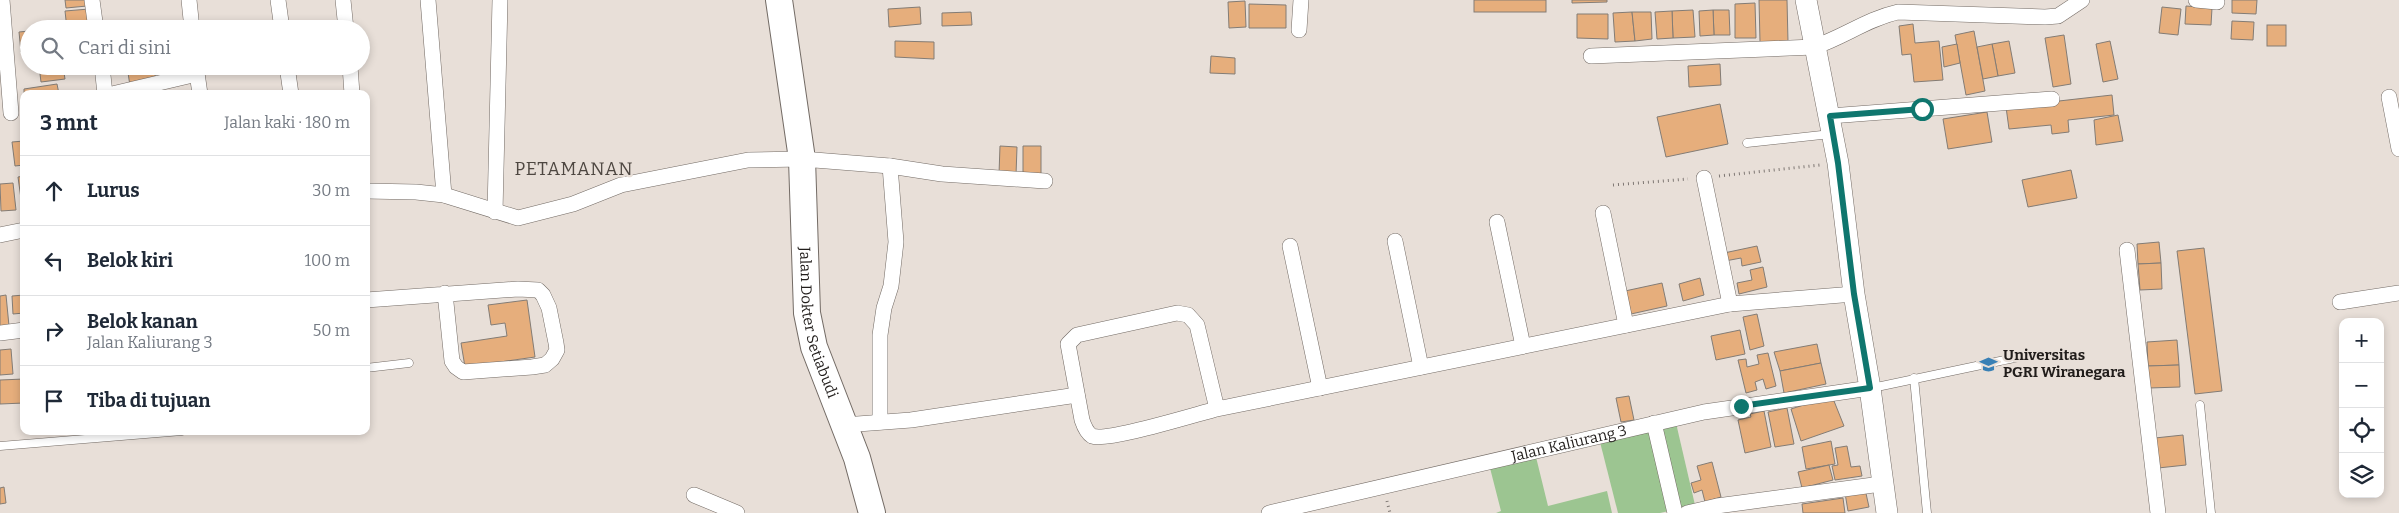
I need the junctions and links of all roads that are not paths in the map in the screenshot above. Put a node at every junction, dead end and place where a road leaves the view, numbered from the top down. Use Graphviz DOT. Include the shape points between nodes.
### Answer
graph roads {
  1 [pos="2,0"];
  2 [pos="92,0"];
  3 [pos="188,0"];
  4 [pos="278,0"];
  5 [pos="343,0"];
  6 [pos="428,0"];
  7 [pos="500,0"];
  8 [pos="779,0"];
  9 [pos="1301,0"];
  10 [pos="1806,0"];
  11 [pos="2082,0"];
  12 [pos="2196,0"];
  13 [pos="2217,2"];
  14 [pos="95,20"];
  15 [pos="191,20"];
  16 [pos="281,20"];
  17 [pos="345,20"];
  18 [pos="1299,30"];
  19 [pos="1816,52"];
  20 [pos="1591,56"];
  21 [pos="103,75"];
  22 [pos="178,75"];
  23 [pos="197,75"];
  24 [pos="288,75"];
  25 [pos="351,75"];
  26 [pos="105,90"];
  27 [pos="126,90"];
  28 [pos="199,90"];
  29 [pos="290,90"];
  30 [pos="352,90"];
  31 [pos="2389,97"];
  32 [pos="2052,99"];
  33 [pos="12,113"];
  34 [pos="1831,125"];
  35 [pos="1747,143"];
  36 [pos="2399,149"];
  37 [pos="802,159"];
  38 [pos="890,166"];
  39 [pos="1704,178"];
  40 [pos="1045,181"];
  41 [pos="370,191"];
  42 [pos="444,195"];
  43 [pos="494,212"];
  44 [pos="1603,213"];
  45 [pos="1497,222"];
  46 [pos="20,231"];
  47 [pos="0,235"];
  48 [pos="1395,240"];
  49 [pos="1290,246"];
  50 [pos="2127,250"];
  51 [pos="444,293"];
  52 [pos="2399,293"];
  53 [pos="1854,294"];
  54 [pos="370,300"];
  55 [pos="2340,302"];
  56 [pos="1730,304"];
  57 [pos="1626,325"];
  58 [pos="20,330"];
  59 [pos="0,332"];
  60 [pos="1523,346"];
  61 [pos="2019,357"];
  62 [pos="409,363"];
  63 [pos="1421,367"];
  64 [pos="370,368"];
  65 [pos="1914,378"];
  66 [pos="1320,388"];
  67 [pos="1870,388"];
  68 [pos="1077,396"];
  69 [pos="2200,405"];
  70 [pos="1217,409"];
  71 [pos="880,422"];
  72 [pos="1654,423"];
  73 [pos="844,425"];
  74 [pos="133,435"];
  75 [pos="0,446"];
  76 [pos="1881,484"];
  77 [pos="694,495"];
  78 [pos="737,513"];
  79 [pos="872,513"];
  80 [pos="1269,513"];
  81 [pos="1675,513"];
  82 [pos="1687,513"];
  83 [pos="1887,513"];
  84 [pos="1927,513"];
  85 [pos="2158,513"];
  86 [pos="2211,513"];
  1 -- 33 [label="street"];
  2 -- 14 [label="street"];
  3 -- 15 [label="street"];
  4 -- 16 [label="street"];
  5 -- 17 [label="street"];
  6 -- 42 [label="street"];
  7 -- 43 [label="street"];
  8 -- 37 [label="highway, Jalan Dokter Setiabudi"];
  9 -- 18 [label="street"];
  10 -- 19 [label="main road"];
  11 -- 19 [label="street" via="2058,16 2045,17 1898,12 1860,24"];
  12 -- 13 [label="street"];
  19 -- 20 [label="street"];
  19 -- 34 [label="main road"];
  21 -- 26 [label="street"];
  22 -- 27 [label="street"];
  23 -- 28 [label="street"];
  24 -- 29 [label="street"];
  25 -- 30 [label="street"];
  31 -- 36 [label="street"];
  32 -- 34 [label="street"];
  34 -- 35 [label="lane"];
  34 -- 53 [label="main road"];
  37 -- 38 [label="street"];
  37 -- 43 [label="street" via="748,160 697,169 621,185 573,204 530,216 518,218"];
  37 -- 73 [label="highway, Jalan Dokter Setiabudi" via="807,313 814,347"];
  38 -- 40 [label="street" via="942,174"];
  38 -- 71 [label="street" via="896,242 891,286 880,335"];
  39 -- 56 [label="street"];
  41 -- 42 [label="street"];
  42 -- 43 [label="street"];
  44 -- 57 [label="street"];
  45 -- 60 [label="street"];
  46 -- 47 [label="street"];
  48 -- 63 [label="street"];
  49 -- 66 [label="street"];
  50 -- 85 [label="street"];
  51 -- 51 [label="street" via="452,361 463,372 544,365 552,359 557,350 549,308 538,290"];
  51 -- 54 [label="street"];
  52 -- 55 [label="street"];
  53 -- 56 [label="street"];
  53 -- 67 [label="main road"];
  56 -- 57 [label="street"];
  57 -- 60 [label="street"];
  58 -- 59 [label="street"];
  60 -- 63 [label="street"];
  61 -- 65 [label="lane"];
  62 -- 64 [label="lane"];
  63 -- 66 [label="street"];
  65 -- 67 [label="lane"];
  65 -- 84 [label="lane"];
  66 -- 70 [label="street"];
  67 -- 72 [label="street, Jalan Kaliurang 3" via="1704,412"];
  67 -- 76 [label="main road"];
  68 -- 70 [label="street" via="1085,429 1092,436 1102,437"];
  68 -- 70 [label="street" via="1068,351 1072,338 1177,313 1188,315 1197,325"];
  68 -- 71 [label="street"];
  69 -- 86 [label="lane"];
  71 -- 73 [label="street"];
  72 -- 80 [label="street, Jalan Kaliurang 3"];
  72 -- 81 [label="street"];
  73 -- 79 [label="highway, Jalan Dokter Setiabudi"];
  74 -- 75 [label="lane"];
  76 -- 82 [label="street"];
  76 -- 83 [label="main road"];
  77 -- 78 [label="street"];
}
